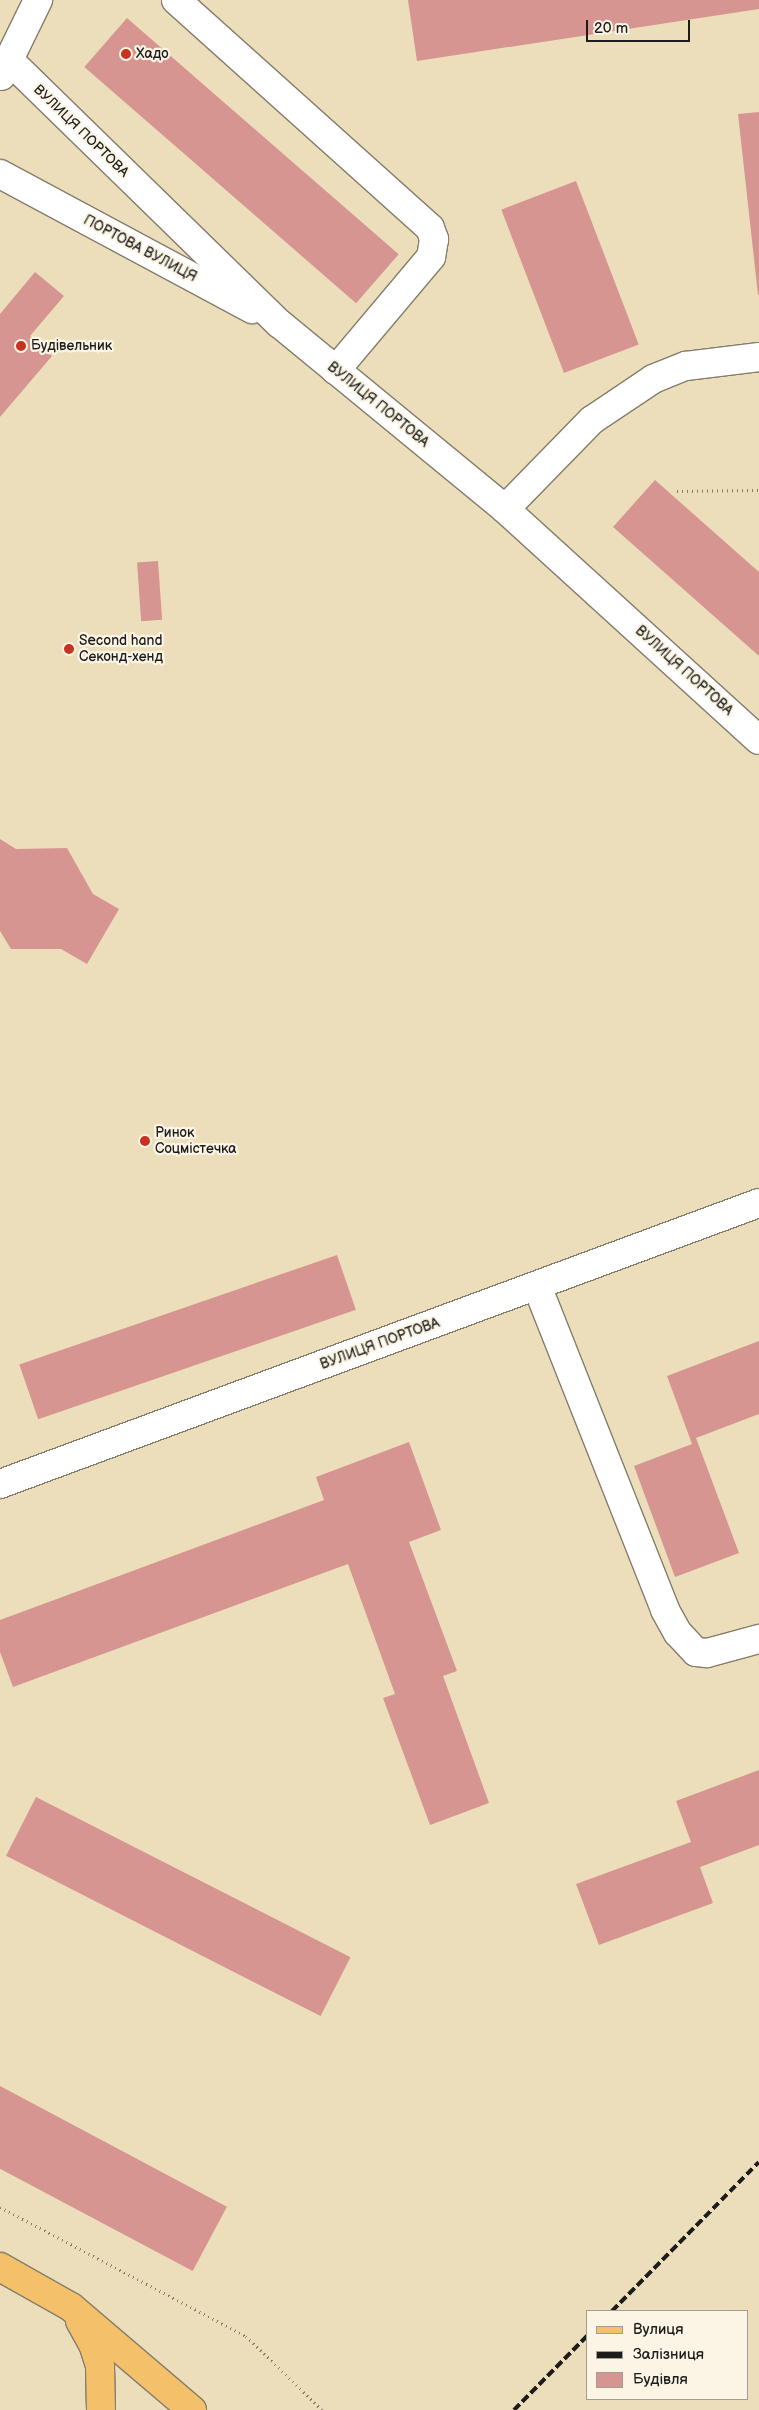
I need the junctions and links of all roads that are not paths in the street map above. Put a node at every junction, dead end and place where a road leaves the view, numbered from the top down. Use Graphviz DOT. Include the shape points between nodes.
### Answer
graph roads {
  1 [pos="38,0"];
  2 [pos="176,0"];
  3 [pos="4,68"];
  4 [pos="0,174"];
  5 [pos="280,324"];
  6 [pos="759,357"];
  7 [pos="336,370"];
  8 [pos="505,509"];
  9 [pos="759,740"];
  10 [pos="759,1203"];
  11 [pos="537,1286"];
  12 [pos="0,1484"];
  13 [pos="759,1639"];
  14 [pos="0,2267"];
  15 [pos="72,2307"];
  16 [pos="101,2410"];
  17 [pos="192,2410"];
  1 -- 3 [label="street, ВУЛИЦЯ ПОРТОВА"];
  2 -- 7 [label="street" via="430,228 434,239 431,257"];
  3 -- 5 [label="street, ВУЛИЦЯ ПОРТОВА"];
  4 -- 5 [label="street, ПОРТОВА ВУЛИЦЯ"];
  5 -- 7 [label="street, ВУЛИЦЯ ПОРТОВА"];
  6 -- 8 [label="street" via="686,366 653,379 592,420"];
  7 -- 8 [label="street, ВУЛИЦЯ ПОРТОВА"];
  8 -- 9 [label="street, ВУЛИЦЯ ПОРТОВА"];
  10 -- 11 [label="street, ВУЛИЦЯ ПОРТОВА"];
  11 -- 12 [label="street, ВУЛИЦЯ ПОРТОВА"];
  11 -- 13 [label="street" via="665,1610 678,1633 696,1652 707,1653"];
  14 -- 15 [label="main road"];
  15 -- 16 [label="main road" via="93,2344 100,2366"];
  15 -- 17 [label="main road"];
}
